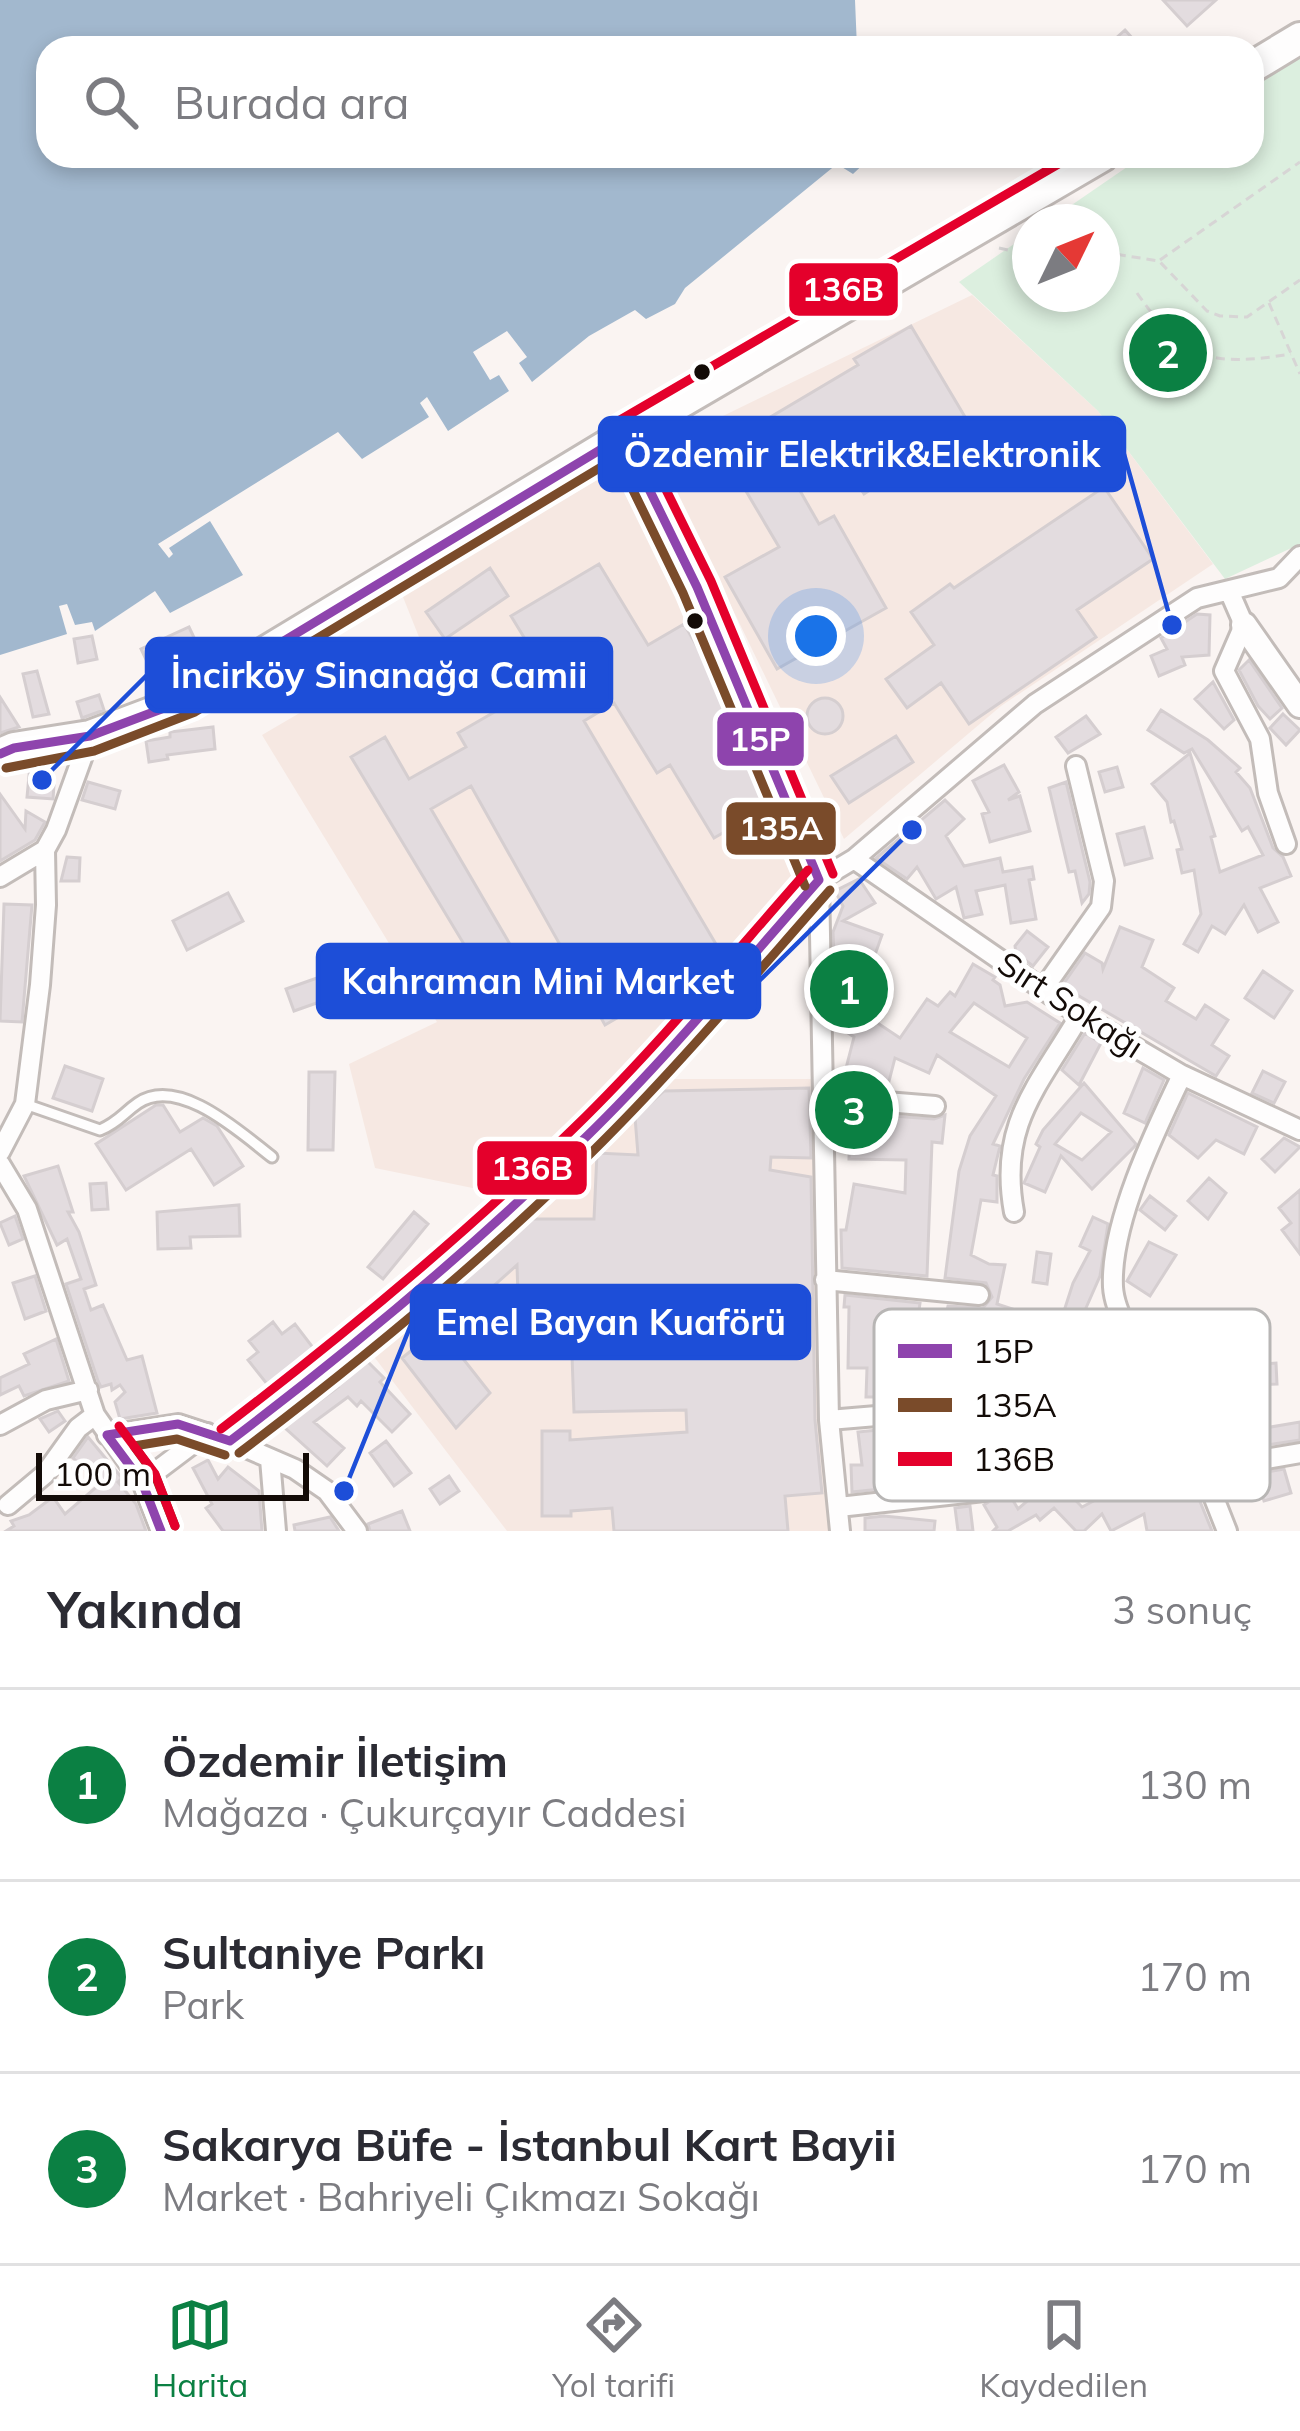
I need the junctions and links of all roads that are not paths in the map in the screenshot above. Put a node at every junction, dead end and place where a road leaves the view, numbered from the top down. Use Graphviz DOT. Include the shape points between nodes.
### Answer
graph roads {
  1 [pos="1299,42"];
  2 [pos="1264,61"];
  3 [pos="1082,168"];
  4 [pos="623,436"];
  5 [pos="1300,556"];
  6 [pos="1231,593"];
  7 [pos="1244,625"];
  8 [pos="1296,695"];
  9 [pos="90,736"];
  10 [pos="0,754"];
  11 [pos="1076,766"];
  12 [pos="1286,844"];
  13 [pos="45,850"];
  14 [pos="854,860"];
  15 [pos="0,878"];
  16 [pos="819,880"];
  17 [pos="1044,988"];
  18 [pos="1081,1015"];
  19 [pos="1182,1075"];
  20 [pos="825,1096"];
  21 [pos="25,1104"];
  22 [pos="935,1106"];
  23 [pos="1299,1128"];
  24 [pos="0,1152"];
  25 [pos="272,1157"];
  26 [pos="0,1164"];
  27 [pos="1013,1212"];
  28 [pos="825,1280"];
  29 [pos="979,1294"];
  30 [pos="1119,1309"];
  31 [pos="88,1390"];
  32 [pos="95,1415"];
  33 [pos="874,1416"];
  34 [pos="829,1420"];
  35 [pos="0,1425"];
  36 [pos="207,1433"];
  37 [pos="107,1435"];
  38 [pos="230,1441"];
  39 [pos="1300,1453"];
  40 [pos="1270,1458"];
  41 [pos="270,1459"];
  42 [pos="142,1482"];
  43 [pos="893,1501"];
  44 [pos="1215,1501"];
  45 [pos="8,1505"];
  46 [pos="839,1507"];
  47 [pos="161,1531"];
  48 [pos="276,1531"];
  49 [pos="357,1531"];
  50 [pos="840,1531"];
  51 [pos="1227,1531"];
  1 -- 2 [label="main road"];
  3 -- 4 [label="main road"];
  4 -- 9 [label="main road" via="188,699"];
  4 -- 16 [label="street" via="698,587"];
  5 -- 6 [label="street" via="1279,578"];
  6 -- 7 [label="street"];
  6 -- 14 [label="street" via="1197,598 1035,704"];
  7 -- 8 [label="street"];
  7 -- 12 [label="street" via="1224,671 1260,739"];
  9 -- 10 [label="main road"];
  9 -- 13 [label="street"];
  11 -- 17 [label="street" via="1104,881 1101,907"];
  13 -- 15 [label="street"];
  13 -- 21 [label="street"];
  14 -- 16 [label="street"];
  14 -- 17 [label="street, Sırt Sokağı"];
  16 -- 20 [label="street"];
  16 -- 38 [label="street" via="554,1168"];
  17 -- 18 [label="street, Sırt Sokağı"];
  18 -- 19 [label="street, Sırt Sokağı"];
  18 -- 27 [label="street" via="1011,1140"];
  19 -- 23 [label="street, Sırt Sokağı"];
  19 -- 30 [label="street" via="1136,1184 1116,1258"];
  20 -- 22 [label="street"];
  20 -- 28 [label="street"];
  21 -- 24 [label="street"];
  21 -- 25 [label="lane" via="100,1130 138,1103 172,1097 206,1107"];
  26 -- 31 [label="street" via="27,1209"];
  28 -- 29 [label="street"];
  28 -- 34 [label="street"];
  31 -- 32 [label="street"];
  31 -- 35 [label="street" via="46,1400"];
  32 -- 37 [label="street"];
  32 -- 45 [label="street"];
  33 -- 34 [label="street"];
  34 -- 46 [label="street"];
  36 -- 37 [label="street" via="178,1424"];
  36 -- 38 [label="street"];
  36 -- 42 [label="street"];
  37 -- 42 [label="street"];
  38 -- 41 [label="street"];
  39 -- 40 [label="street"];
  41 -- 48 [label="street"];
  41 -- 49 [label="street" via="327,1491"];
  42 -- 47 [label="street"];
  43 -- 46 [label="street"];
  44 -- 51 [label="street"];
  46 -- 50 [label="street"];
}
